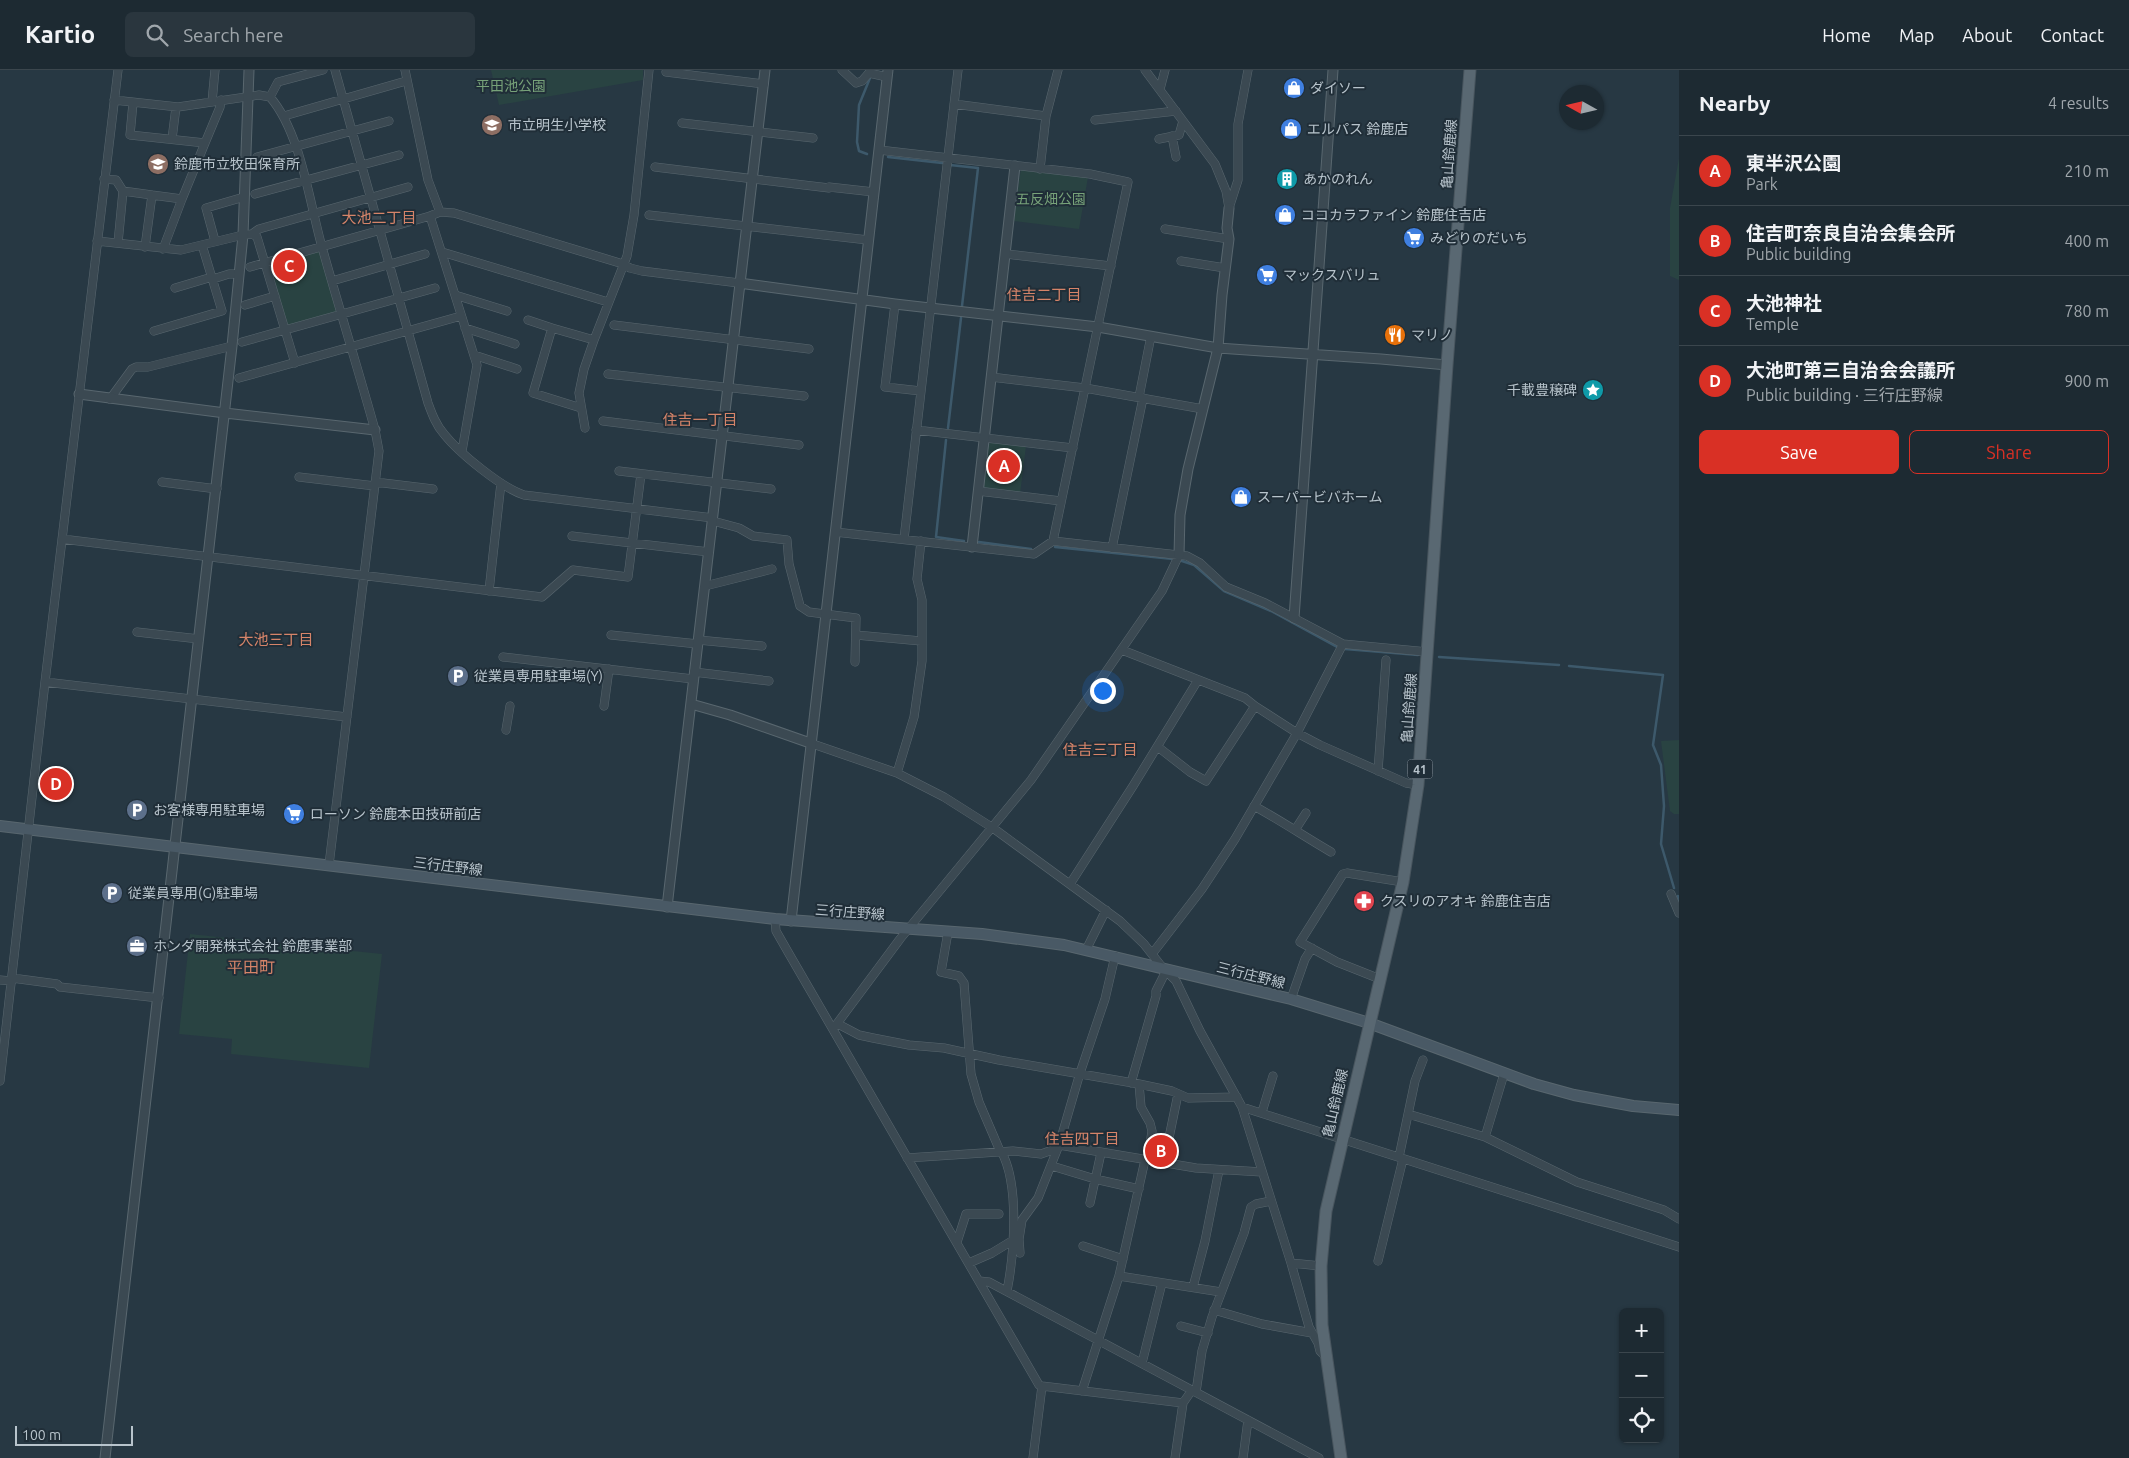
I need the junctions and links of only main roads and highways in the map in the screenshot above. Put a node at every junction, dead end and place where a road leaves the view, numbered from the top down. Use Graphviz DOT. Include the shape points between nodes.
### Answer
graph roads {
  1 [pos="1470,70"];
  2 [pos="0,826"];
  3 [pos="1369,1022"];
  4 [pos="1679,1110"];
  5 [pos="1340,1458"];
  1 -- 3 [label="main road, 亀山鈴鹿線 / 41" via="1418,785 1403,882"];
  2 -- 3 [label="main road, 三行庄野線" via="791,921 1025,939 1115,956 1291,999"];
  3 -- 4 [label="main road, 三行庄野線" via="1504,1074 1574,1094 1633,1106"];
  3 -- 5 [label="main road, 亀山鈴鹿線 / 41" via="1326,1211 1321,1266 1322,1325"];
}
